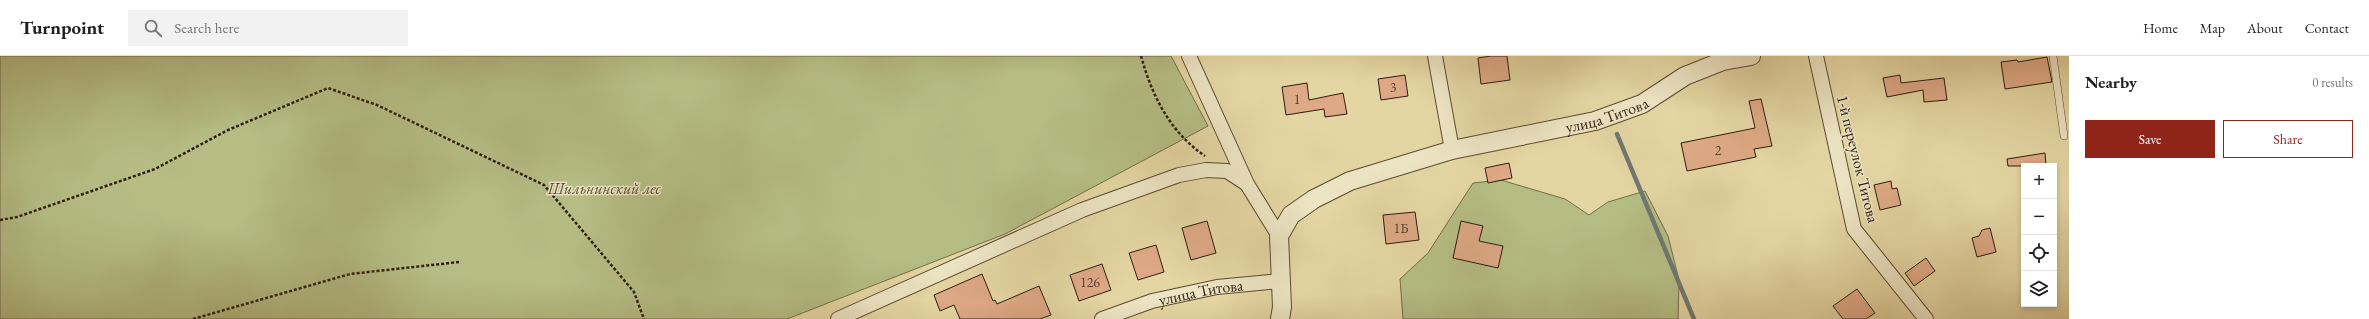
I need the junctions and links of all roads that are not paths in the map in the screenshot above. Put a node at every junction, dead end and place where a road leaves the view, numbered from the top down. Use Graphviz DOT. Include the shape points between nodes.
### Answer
graph roads {
  1 [pos="1189,56"];
  2 [pos="1435,56"];
  3 [pos="1751,56"];
  4 [pos="1816,56"];
  5 [pos="2053,56"];
  6 [pos="2064,136"];
  7 [pos="1452,150"];
  8 [pos="1247,184"];
  9 [pos="1279,236"];
  10 [pos="1280,281"];
  11 [pos="838,319"];
  12 [pos="1102,319"];
  13 [pos="1280,319"];
  14 [pos="1926,319"];
  1 -- 8 [label="street"];
  2 -- 7 [label="street"];
  3 -- 7 [label="street, улица Титова" via="1723,61 1685,76 1642,104 1595,121"];
  4 -- 14 [label="street, 1-й переулок Титова" via="1854,228"];
  5 -- 6 [label="lane"];
  7 -- 9 [label="street, улица Титова" via="1350,181 1314,199 1291,216"];
  8 -- 9 [label="street"];
  8 -- 11 [label="street" via="1227,171 1206,170 1179,175 1082,210"];
  9 -- 10 [label="street"];
  10 -- 12 [label="street, улица Титова" via="1217,287 1152,301"];
  10 -- 13 [label="street"];
}
